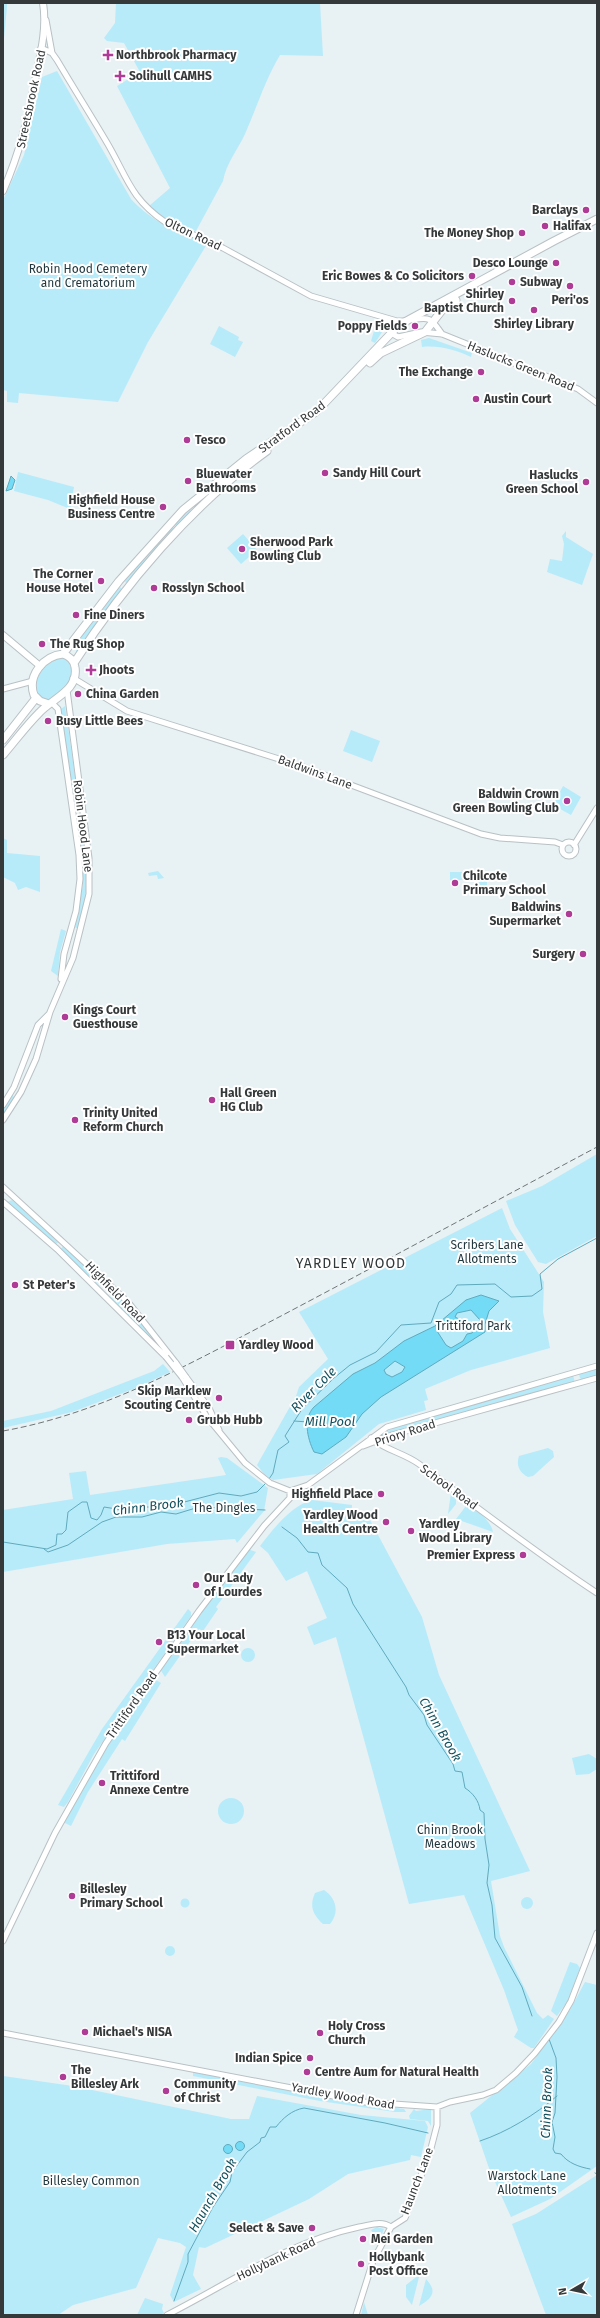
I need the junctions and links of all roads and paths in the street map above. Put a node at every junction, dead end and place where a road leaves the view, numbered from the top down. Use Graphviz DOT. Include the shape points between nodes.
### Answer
graph roads {
  1 [pos="43,3"];
  2 [pos="44,12"];
  3 [pos="41,48"];
  4 [pos="52,53"];
  5 [pos="3,191"];
  6 [pos="597,220"];
  7 [pos="597,224"];
  8 [pos="444,305"];
  9 [pos="385,318"];
  10 [pos="407,321"];
  11 [pos="432,321"];
  12 [pos="425,332"];
  13 [pos="391,333"];
  14 [pos="442,334"];
  15 [pos="597,404"];
  16 [pos="225,480"];
  17 [pos="190,503"];
  18 [pos="197,512"];
  19 [pos="170,523"];
  20 [pos="177,530"];
  21 [pos="119,581"];
  22 [pos="129,587"];
  23 [pos="3,635"];
  24 [pos="63,654"];
  25 [pos="74,663"];
  26 [pos="40,666"];
  27 [pos="74,678"];
  28 [pos="33,681"];
  29 [pos="3,690"];
  30 [pos="67,690"];
  31 [pos="36,698"];
  32 [pos="51,703"];
  33 [pos="3,740"];
  34 [pos="3,755"];
  35 [pos="597,808"];
  36 [pos="84,819"];
  37 [pos="74,820"];
  38 [pos="563,845"];
  39 [pos="574,845"];
  40 [pos="75,951"];
  41 [pos="64,954"];
  42 [pos="61,982"];
  43 [pos="47,1017"];
  44 [pos="3,1105"];
  45 [pos="3,1120"];
  46 [pos="3,1187"];
  47 [pos="7,1192"];
  48 [pos="3,1196"];
  49 [pos="3,1202"];
  50 [pos="63,1241"];
  51 [pos="57,1249"];
  52 [pos="112,1286"];
  53 [pos="105,1295"];
  54 [pos="597,1366"];
  55 [pos="184,1377"];
  56 [pos="597,1378"];
  57 [pos="371,1438"];
  58 [pos="376,1443"];
  59 [pos="362,1446"];
  60 [pos="290,1491"];
  61 [pos="597,1593"];
  62 [pos="597,1933"];
  63 [pos="3,1940"];
  64 [pos="3,2033"];
  65 [pos="437,2107"];
  66 [pos="391,2227"];
  67 [pos="167,2315"];
  68 [pos="356,2315"];
  1 -- 2 [label="main road, Streetsbrook Road"];
  2 -- 3 [label="main road, Streetsbrook Road"];
  2 -- 4 [label="street, Olton Road"];
  3 -- 4 [label="street"];
  3 -- 5 [label="main road, Streetsbrook Road" via="19,153"];
  4 -- 9 [label="street, Olton Road" via="107,142 132,192 156,216 246,260 311,296"];
  6 -- 8 [label="highway, Stratford Road" via="554,240"];
  7 -- 8 [label="highway, Stratford Road"];
  8 -- 10 [label="highway, Stratford Road"];
  8 -- 11 [label="highway, Stratford Road"];
  9 -- 10 [label="street, Olton Road"];
  9 -- 13 [label="street"];
  10 -- 11 [label="street, Olton Road" via="425,318"];
  10 -- 13 [label="highway, Stratford Road"];
  11 -- 12 [label="highway, Stratford Road"];
  11 -- 14 [label="street"];
  12 -- 13 [label="street" via="400,338"];
  12 -- 14 [label="street, Haslucks Green Road"];
  12 -- 16 [label="highway, Stratford Road" via="381,352 320,414"];
  13 -- 16 [label="highway, Stratford Road" via="318,411"];
  14 -- 15 [label="street, Haslucks Green Road" via="578,389"];
  16 -- 17 [label="highway, Stratford Road"];
  16 -- 18 [label="highway, Stratford Road"];
  17 -- 18 [label="highway"];
  17 -- 19 [label="highway, Stratford Road"];
  18 -- 20 [label="highway, Stratford Road"];
  19 -- 20 [label="highway"];
  19 -- 21 [label="highway, Stratford Road"];
  20 -- 22 [label="highway, Stratford Road"];
  21 -- 22 [label="highway"];
  21 -- 24 [label="highway, Stratford Road"];
  22 -- 25 [label="highway, Stratford Road"];
  23 -- 26 [label="main road"];
  24 -- 25 [label="highway"];
  24 -- 26 [label="highway" via="49,658"];
  25 -- 27 [label="highway"];
  26 -- 28 [label="highway"];
  27 -- 30 [label="highway"];
  27 -- 38 [label="street, Baldwins Lane" via="127,711 298,765 481,834"];
  28 -- 29 [label="street"];
  28 -- 31 [label="highway"];
  30 -- 32 [label="highway"];
  30 -- 36 [label="street, Robin Hood Lane"];
  31 -- 32 [label="highway"];
  31 -- 33 [label="highway"];
  32 -- 34 [label="highway" via="39,712"];
  32 -- 37 [label="street, Robin Hood Lane" via="58,709"];
  35 -- 39 [label="street"];
  36 -- 37 [label="street"];
  36 -- 40 [label="street, Robin Hood Lane" via="89,858 89,894"];
  37 -- 41 [label="street, Robin Hood Lane" via="80,865 80,892"];
  38 -- 39 [label="street" via="569,842"];
  38 -- 39 [label="street" via="563,851 569,856 576,853"];
  40 -- 41 [label="street" via="68,956"];
  40 -- 42 [label="street, Robin Hood Lane"];
  41 -- 42 [label="street, Robin Hood Lane"];
  42 -- 43 [label="street, Robin Hood Lane"];
  43 -- 44 [label="street, Robin Hood Lane" via="38,1025 14,1087"];
  43 -- 45 [label="street, Robin Hood Lane" via="36,1058 21,1092"];
  46 -- 47 [label="street, Highfield Road"];
  47 -- 48 [label="street"];
  47 -- 50 [label="street, Highfield Road"];
  49 -- 51 [label="street, Highfield Road"];
  50 -- 51 [label="street"];
  50 -- 52 [label="street, Highfield Road"];
  51 -- 53 [label="street, Highfield Road"];
  52 -- 53 [label="street"];
  52 -- 55 [label="street, Highfield Road, bridge" via="133,1308"];
  53 -- 55 [label="street, Highfield Road, bridge"];
  54 -- 57 [label="street, Priory Road" via="387,1427"];
  55 -- 60 [label="street, Highfield Road" via="207,1417 245,1463 270,1483"];
  56 -- 58 [label="street, Priory Road" via="392,1435"];
  57 -- 58 [label="street, School Road"];
  57 -- 59 [label="street, Priory Road"];
  58 -- 59 [label="street, Priory Road"];
  58 -- 61 [label="street, School Road" via="416,1463"];
  59 -- 60 [label="street" via="308,1484"];
  60 -- 63 [label="street, Trittiford Road" via="290,1498 262,1529 207,1600 106,1743 56,1833"];
  62 -- 65 [label="street, Yardley Wood Road" via="568,2006 535,2053 496,2090 483,2096"];
  64 -- 65 [label="street, Yardley Wood Road" via="369,2103"];
  65 -- 66 [label="street, Haunch Lane" via="436,2128 405,2218"];
  66 -- 67 [label="street, Hollybank Road" via="383,2223 360,2227 291,2249"];
  66 -- 68 [label="street, Haunch Lane" via="373,2261"];
}
